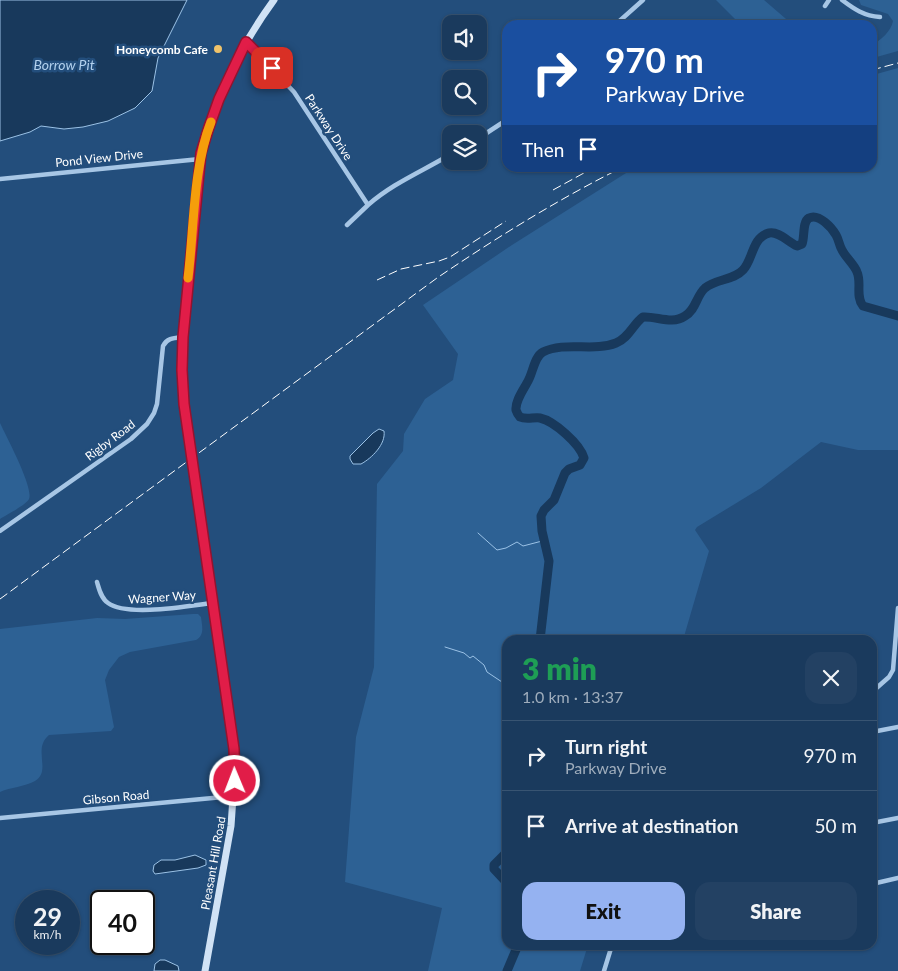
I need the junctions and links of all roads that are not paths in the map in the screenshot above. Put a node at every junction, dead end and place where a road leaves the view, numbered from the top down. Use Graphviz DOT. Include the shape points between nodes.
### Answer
graph roads {
  1 [pos="274,0"];
  2 [pos="643,0"];
  3 [pos="829,0"];
  4 [pos="842,0"];
  5 [pos="825,6"];
  6 [pos="880,17"];
  7 [pos="621,20"];
  8 [pos="246,42"];
  9 [pos="502,123"];
  10 [pos="487,133"];
  11 [pos="200,159"];
  12 [pos="442,159"];
  13 [pos="0,179"];
  14 [pos="368,205"];
  15 [pos="347,225"];
  16 [pos="183,337"];
  17 [pos="0,531"];
  18 [pos="97,582"];
  19 [pos="212,603"];
  20 [pos="898,608"];
  21 [pos="897,651"];
  22 [pos="877,688"];
  23 [pos="898,727"];
  24 [pos="877,731"];
  25 [pos="234,796"];
  26 [pos="0,818"];
  27 [pos="898,818"];
  28 [pos="877,822"];
  29 [pos="898,878"];
  30 [pos="877,883"];
  31 [pos="610,950"];
  32 [pos="204,971"];
  33 [pos="604,971"];
  1 -- 8 [label="street, Pleasant Hill Road"];
  2 -- 7 [label="street"];
  3 -- 5 [label="street"];
  4 -- 6 [label="street" via="860,12"];
  8 -- 11 [label="street, Pleasant Hill Road" via="219,99"];
  8 -- 14 [label="street, Parkway Drive" via="294,92"];
  9 -- 10 [label="street"];
  11 -- 13 [label="street, Pond View Drive"];
  11 -- 16 [label="street, Pleasant Hill Road"];
  12 -- 14 [label="street" via="403,180"];
  14 -- 15 [label="street"];
  16 -- 17 [label="street, Rigby Road" via="171,338 163,346 157,404 144,427"];
  16 -- 19 [label="street, Pleasant Hill Road, bridge" via="182,389"];
  18 -- 19 [label="street, Wagner Way" via="105,601 127,610"];
  19 -- 25 [label="street, Pleasant Hill Road" via="234,749"];
  20 -- 21 [label="street"];
  21 -- 22 [label="street" via="892,674"];
  23 -- 24 [label="street"];
  25 -- 26 [label="street, Gibson Road"];
  25 -- 32 [label="street, Pleasant Hill Road"];
  27 -- 28 [label="street"];
  29 -- 30 [label="street"];
  31 -- 33 [label="street"];
}
